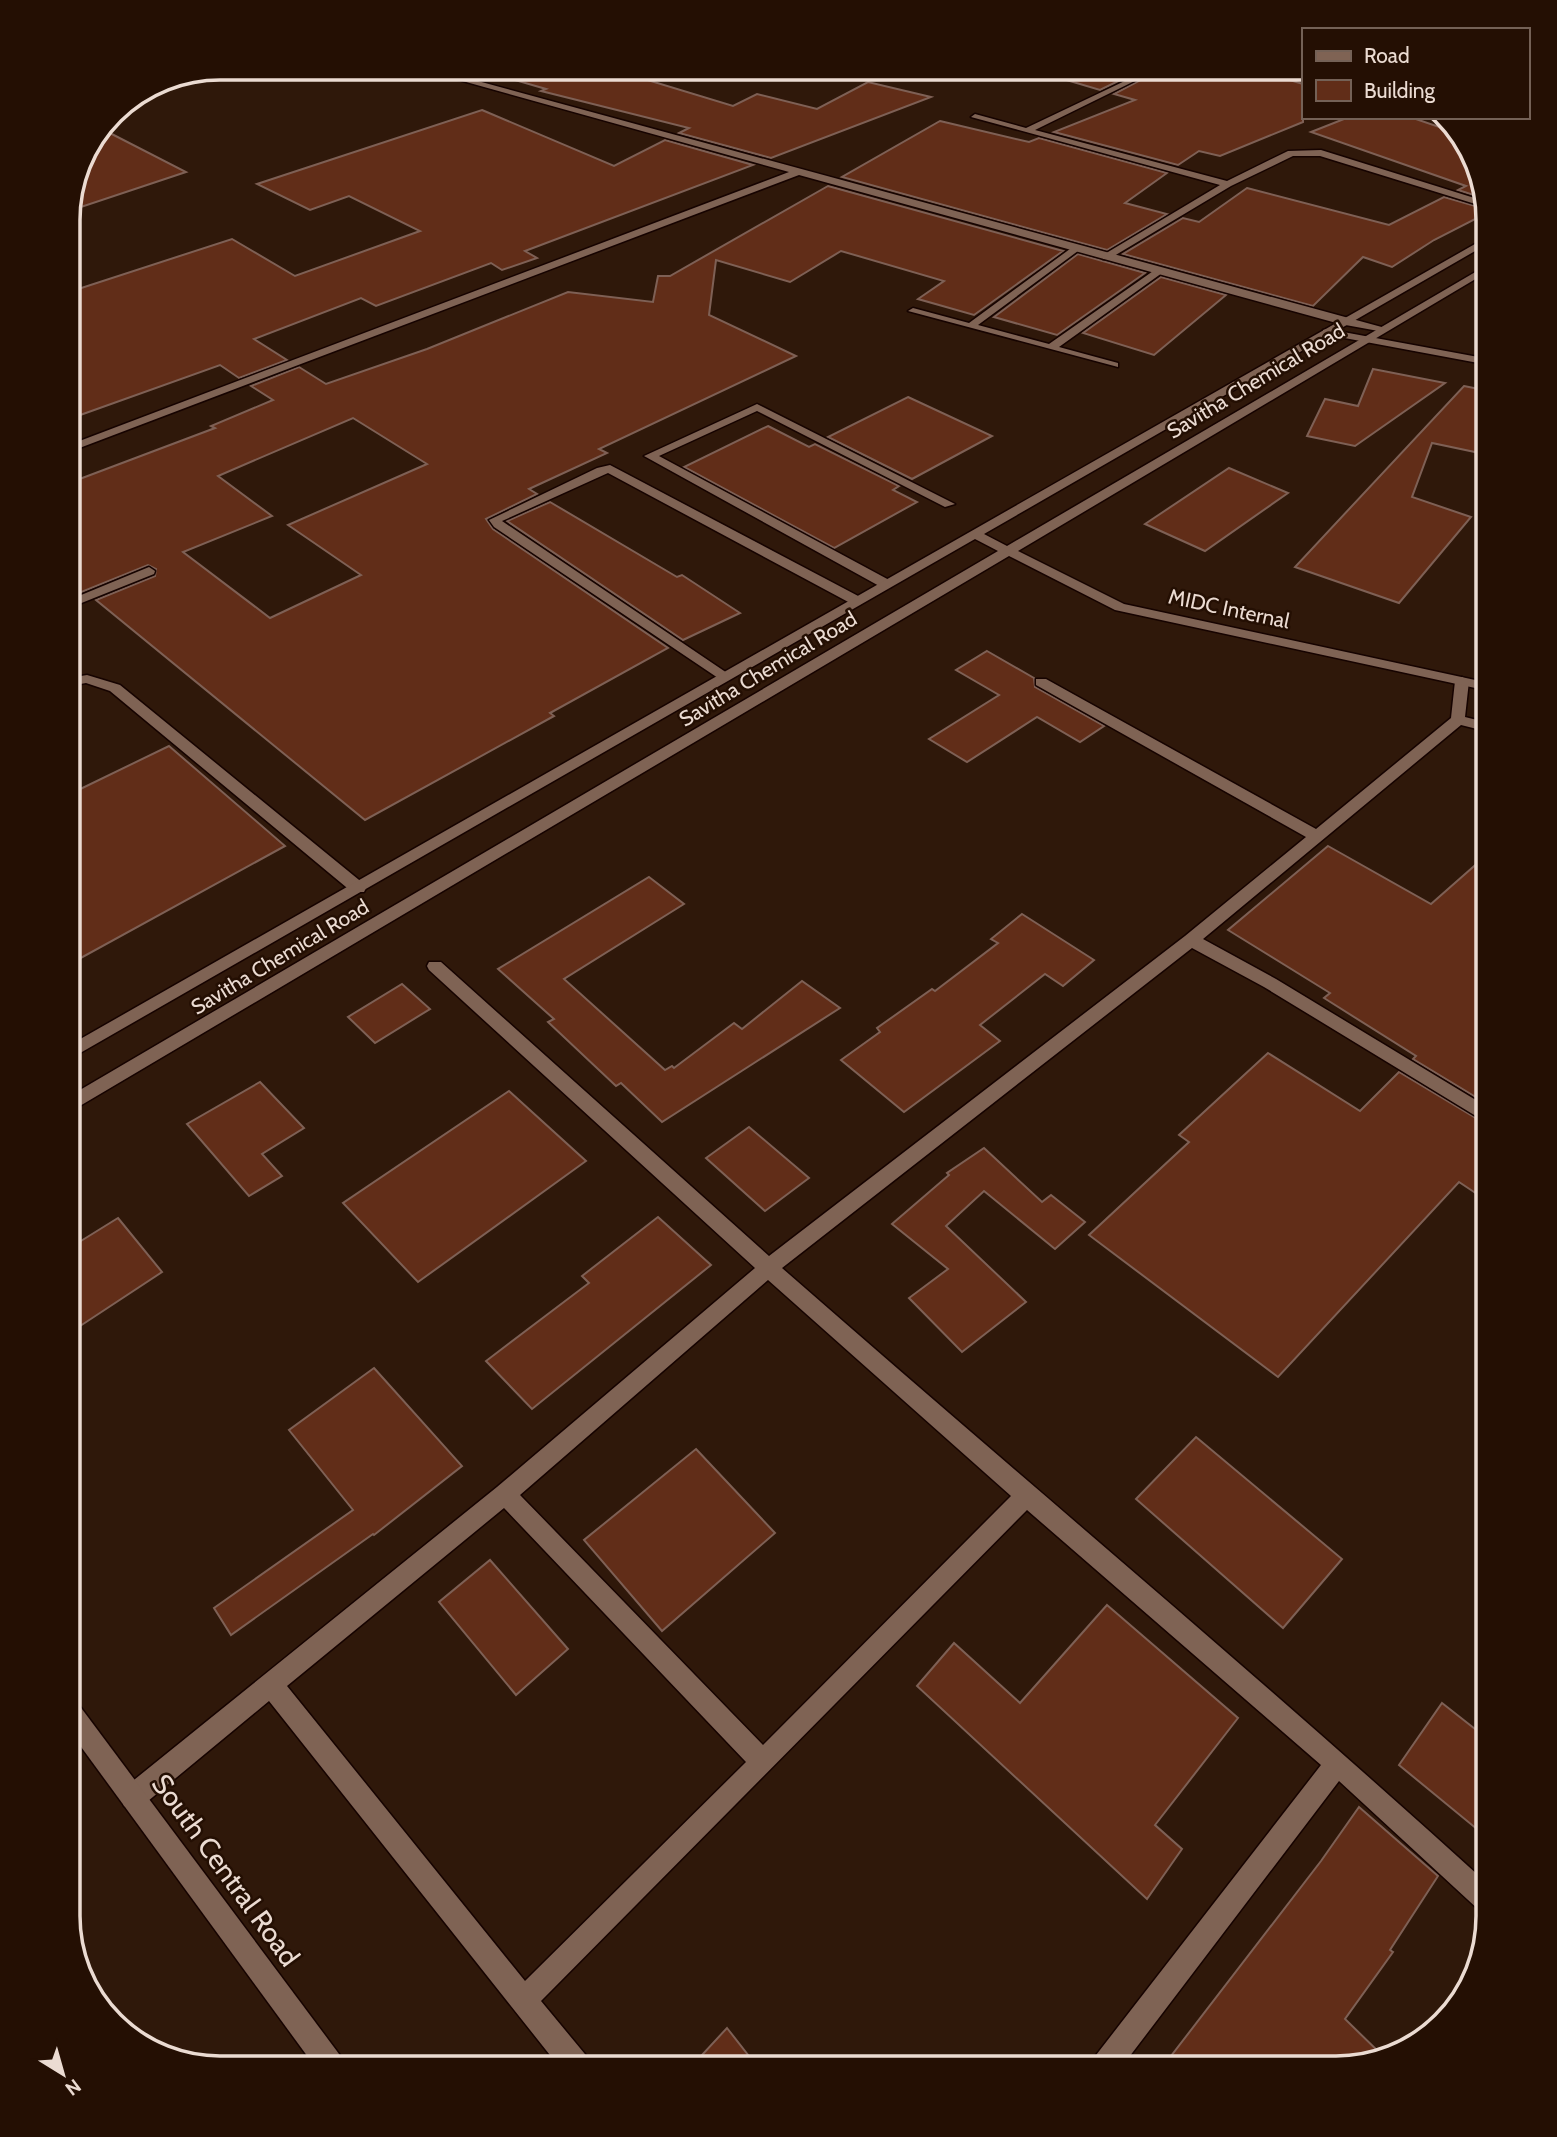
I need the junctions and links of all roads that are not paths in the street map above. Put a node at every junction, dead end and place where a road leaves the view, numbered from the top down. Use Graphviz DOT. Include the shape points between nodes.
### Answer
graph roads {
  1 [pos="468,81"];
  2 [pos="1129,81"];
  3 [pos="975,117"];
  4 [pos="1027,131"];
  5 [pos="798,172"];
  6 [pos="1227,184"];
  7 [pos="1475,201"];
  8 [pos="1476,246"];
  9 [pos="1077,248"];
  10 [pos="1106,257"];
  11 [pos="1159,271"];
  12 [pos="1476,275"];
  13 [pos="914,311"];
  14 [pos="1344,322"];
  15 [pos="971,326"];
  16 [pos="1384,329"];
  17 [pos="1326,332"];
  18 [pos="1367,340"];
  19 [pos="1051,348"];
  20 [pos="1476,360"];
  21 [pos="1114,365"];
  22 [pos="81,444"];
  23 [pos="949,504"];
  24 [pos="974,534"];
  25 [pos="1008,551"];
  26 [pos="149,571"];
  27 [pos="886,584"];
  28 [pos="81,599"];
  29 [pos="857,601"];
  30 [pos="726,677"];
  31 [pos="81,680"];
  32 [pos="1462,681"];
  33 [pos="1041,682"];
  34 [pos="1476,684"];
  35 [pos="1458,720"];
  36 [pos="1476,725"];
  37 [pos="1317,836"];
  38 [pos="358,888"];
  39 [pos="1191,940"];
  40 [pos="435,966"];
  41 [pos="81,1047"];
  42 [pos="80,1100"];
  43 [pos="1476,1109"];
  44 [pos="768,1268"];
  45 [pos="505,1494"];
  46 [pos="1026,1496"];
  47 [pos="271,1685"];
  48 [pos="80,1725"];
  49 [pos="763,1762"];
  50 [pos="1337,1763"];
  51 [pos="133,1797"];
  52 [pos="1476,1890"];
  53 [pos="525,1999"];
  54 [pos="323,2056"];
  55 [pos="570,2056"];
  56 [pos="1113,2056"];
  1 -- 5 [label="main road"];
  2 -- 4 [label="main road"];
  3 -- 4 [label="main road"];
  4 -- 6 [label="main road"];
  5 -- 9 [label="main road"];
  5 -- 22 [label="main road"];
  6 -- 7 [label="main road" via="1291,153 1321,153"];
  6 -- 10 [label="main road"];
  8 -- 14 [label="main road, Savitha Chemical Road"];
  9 -- 10 [label="main road"];
  9 -- 15 [label="main road"];
  10 -- 11 [label="main road"];
  11 -- 14 [label="main road"];
  11 -- 19 [label="main road"];
  12 -- 16 [label="main road, Savitha Chemical Road"];
  13 -- 15 [label="main road"];
  14 -- 16 [label="main road"];
  14 -- 17 [label="main road, Savitha Chemical Road"];
  15 -- 19 [label="main road"];
  16 -- 18 [label="main road, Savitha Chemical Road"];
  17 -- 18 [label="main road"];
  17 -- 24 [label="main road, Savitha Chemical Road"];
  18 -- 20 [label="main road"];
  18 -- 25 [label="main road, Savitha Chemical Road"];
  19 -- 21 [label="main road"];
  23 -- 27 [label="main road" via="757,407 650,456"];
  24 -- 25 [label="main road, MIDC Internal"];
  24 -- 27 [label="main road, Savitha Chemical Road"];
  25 -- 32 [label="main road, MIDC Internal" via="1119,607"];
  25 -- 42 [label="main road, Savitha Chemical Road"];
  26 -- 28 [label="main road"];
  27 -- 29 [label="main road, Savitha Chemical Road"];
  29 -- 30 [label="main road, Savitha Chemical Road"];
  29 -- 30 [label="main road" via="611,469 495,520"];
  30 -- 38 [label="main road, Savitha Chemical Road"];
  31 -- 38 [label="main road" via="115,688"];
  32 -- 34 [label="main road, MIDC Internal"];
  32 -- 35 [label="main road"];
  33 -- 37 [label="main road"];
  35 -- 36 [label="main road"];
  35 -- 37 [label="main road"];
  37 -- 39 [label="main road"];
  38 -- 41 [label="main road, Savitha Chemical Road"];
  39 -- 43 [label="main road"];
  39 -- 44 [label="main road"];
  40 -- 44 [label="main road"];
  44 -- 45 [label="main road"];
  44 -- 46 [label="main road"];
  45 -- 47 [label="main road"];
  45 -- 49 [label="main road"];
  46 -- 49 [label="main road"];
  46 -- 50 [label="main road"];
  47 -- 51 [label="main road"];
  47 -- 53 [label="main road"];
  48 -- 51 [label="main road, South Central Road"];
  49 -- 53 [label="main road"];
  50 -- 52 [label="main road"];
  50 -- 56 [label="main road"];
  51 -- 54 [label="main road, South Central Road"];
  53 -- 55 [label="main road"];
}
